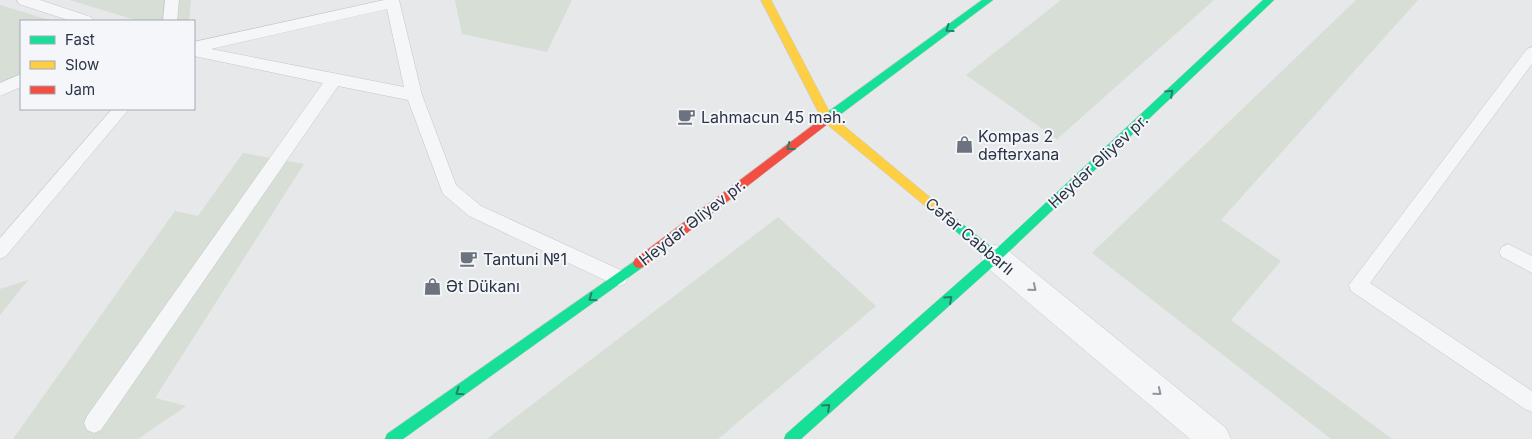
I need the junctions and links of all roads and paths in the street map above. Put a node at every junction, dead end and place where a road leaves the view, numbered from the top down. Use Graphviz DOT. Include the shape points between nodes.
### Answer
graph roads {
  1 [pos="24,0"];
  2 [pos="172,0"];
  3 [pos="766,0"];
  4 [pos="988,0"];
  5 [pos="1270,0"];
  6 [pos="393,1"];
  7 [pos="83,20"];
  8 [pos="170,20"];
  9 [pos="195,47"];
  10 [pos="195,51"];
  11 [pos="1532,53"];
  12 [pos="20,80"];
  13 [pos="333,80"];
  14 [pos="0,90"];
  15 [pos="414,95"];
  16 [pos="120,110"];
  17 [pos="827,118"];
  18 [pos="0,251"];
  19 [pos="1508,252"];
  20 [pos="995,257"];
  21 [pos="1532,265"];
  22 [pos="619,278"];
  23 [pos="1532,402"];
  24 [pos="94,423"];
  25 [pos="392,439"];
  26 [pos="791,439"];
  27 [pos="1215,439"];
  1 -- 7 [label="lane"];
  2 -- 8 [label="lane"];
  3 -- 17 [label="main road, Cəfər Cabbarlı"];
  4 -- 17 [label="main road, Heydər Əliyev pr., one-way"];
  20 -- 5 [label="main road, Heydər Əliyev pr., one-way"];
  6 -- 9 [label="lane"];
  6 -- 15 [label="lane"];
  10 -- 13 [label="lane"];
  11 -- 23 [label="lane" via="1358,285"];
  12 -- 14 [label="lane"];
  13 -- 15 [label="lane"];
  13 -- 24 [label="lane"];
  15 -- 22 [label="lane" via="449,189 475,210"];
  16 -- 18 [label="lane"];
  17 -- 20 [label="main road, Cəfər Cabbarlı"];
  17 -- 22 [label="main road, Heydər Əliyev pr., one-way"];
  19 -- 21 [label="lane"];
  26 -- 20 [label="main road, Heydər Əliyev pr., one-way"];
  20 -- 27 [label="street, Cəfər Cabbarlı, one-way"];
  22 -- 25 [label="main road, Heydər Əliyev pr., one-way"];
}
